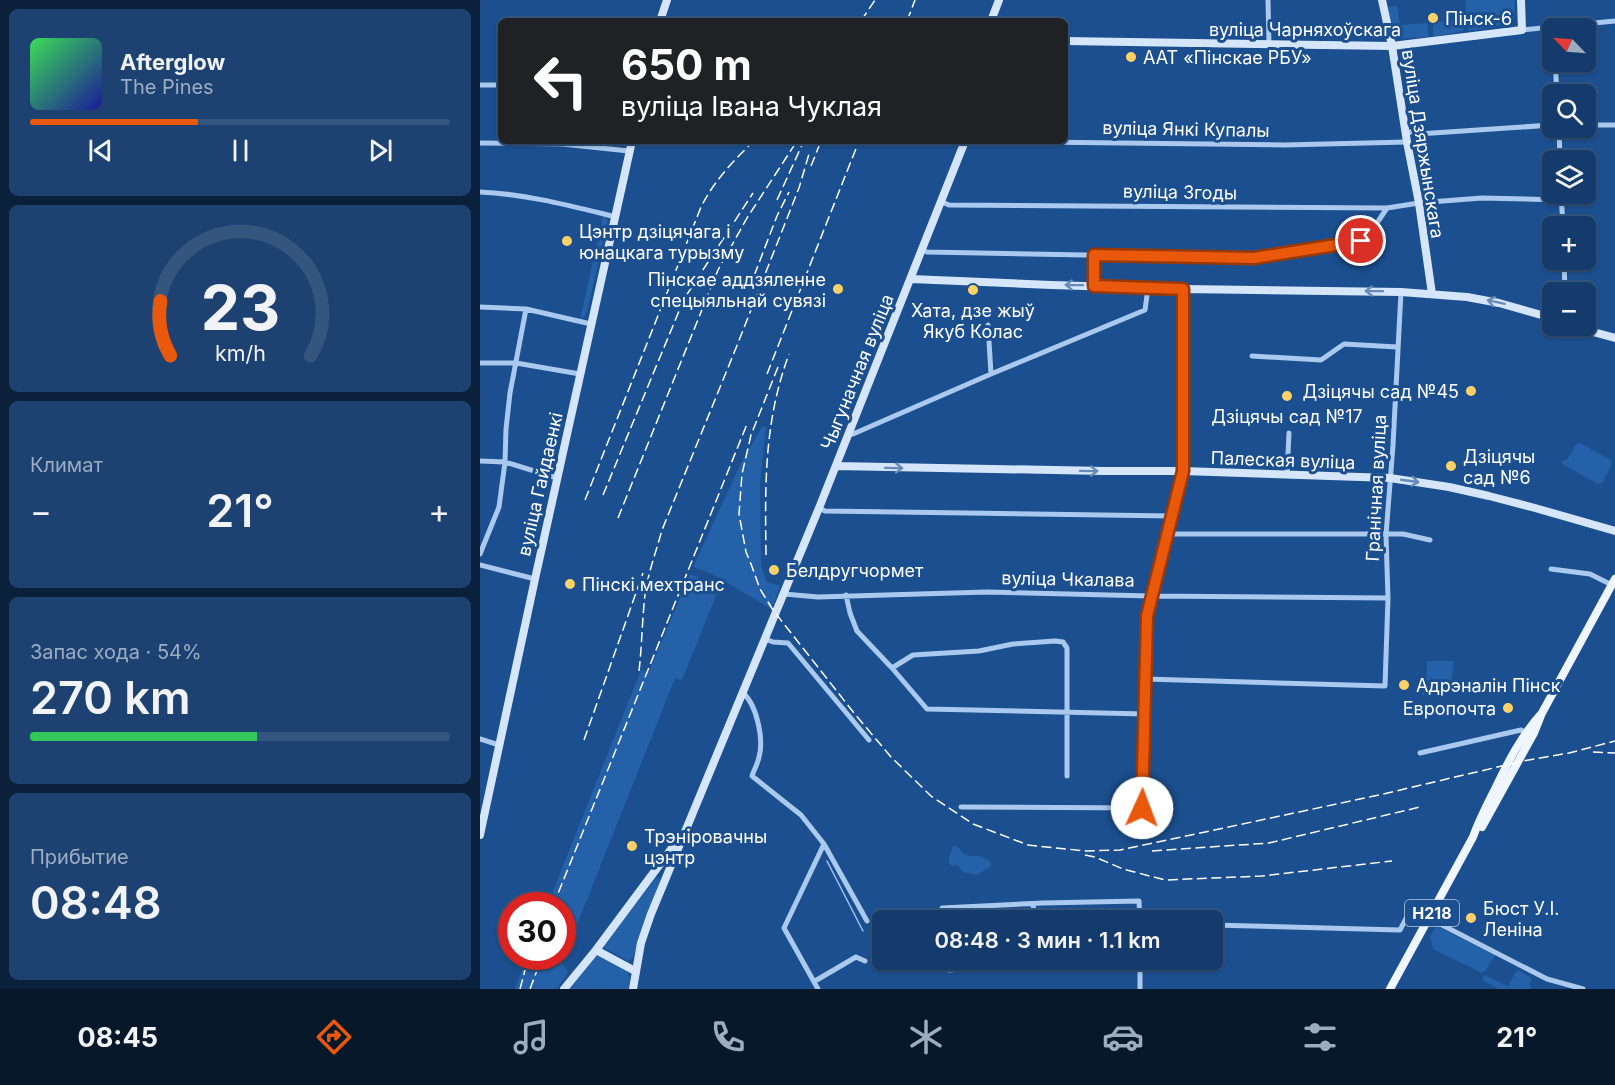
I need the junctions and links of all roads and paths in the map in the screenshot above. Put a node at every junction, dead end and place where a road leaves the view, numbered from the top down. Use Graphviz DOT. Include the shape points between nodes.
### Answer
graph roads {
  1 [pos="667,0"];
  2 [pos="999,0"];
  3 [pos="1268,0"];
  4 [pos="1382,0"];
  5 [pos="1521,0"];
  6 [pos="661,18"];
  7 [pos="992,18"];
  8 [pos="1615,21"];
  9 [pos="1596,23"];
  10 [pos="1542,29"];
  11 [pos="1522,30"];
  12 [pos="1068,42"];
  13 [pos="1269,45"];
  14 [pos="1392,46"];
  15 [pos="480,85"];
  16 [pos="498,85"];
  17 [pos="1596,125"];
  18 [pos="1615,125"];
  19 [pos="1542,127"];
  20 [pos="1407,139"];
  21 [pos="1068,142"];
  22 [pos="480,143"];
  23 [pos="498,143"];
  24 [pos="562,144"];
  25 [pos="631,144"];
  26 [pos="964,144"];
  27 [pos="629,152"];
  28 [pos="480,192"];
  29 [pos="1542,197"];
  30 [pos="942,202"];
  31 [pos="1419,203"];
  32 [pos="1387,208"];
  33 [pos="616,217"];
  34 [pos="922,250"];
  35 [pos="1094,255"];
  36 [pos="911,279"];
  37 [pos="1094,286"];
  38 [pos="1148,288"];
  39 [pos="1183,289"];
  40 [pos="1401,292"];
  41 [pos="1432,294"];
  42 [pos="480,307"];
  43 [pos="526,309"];
  44 [pos="1542,315"];
  45 [pos="591,324"];
  46 [pos="988,325"];
  47 [pos="1596,333"];
  48 [pos="1615,338"];
  49 [pos="1397,347"];
  50 [pos="1251,356"];
  51 [pos="480,363"];
  52 [pos="516,363"];
  53 [pos="580,374"];
  54 [pos="991,374"];
  55 [pos="849,433"];
  56 [pos="1288,433"];
  57 [pos="480,461"];
  58 [pos="506,462"];
  59 [pos="836,466"];
  60 [pos="1183,471"];
  61 [pos="1287,476"];
  62 [pos="557,478"];
  63 [pos="1390,478"];
  64 [pos="819,508"];
  65 [pos="1172,516"];
  66 [pos="1615,531"];
  67 [pos="1168,534"];
  68 [pos="1386,535"];
  69 [pos="1430,540"];
  70 [pos="480,554"];
  71 [pos="480,565"];
  72 [pos="1551,569"];
  73 [pos="535,579"];
  74 [pos="1613,582"];
  75 [pos="784,594"];
  76 [pos="846,596"];
  77 [pos="1151,596"];
  78 [pos="1388,598"];
  79 [pos="765,639"];
  80 [pos="892,668"];
  81 [pos="1145,679"];
  82 [pos="743,693"];
  83 [pos="1068,711"];
  84 [pos="1542,713"];
  85 [pos="1144,714"];
  86 [pos="1526,733"];
  87 [pos="480,739"];
  88 [pos="869,740"];
  89 [pos="499,745"];
  90 [pos="1420,753"];
  91 [pos="1067,776"];
  92 [pos="961,807"];
  93 [pos="480,835"];
  94 [pos="685,835"];
  95 [pos="1473,837"];
  96 [pos="824,844"];
  97 [pos="655,872"];
  98 [pos="667,878"];
  99 [pos="1034,904"];
  100 [pos="942,908"];
  101 [pos="1034,910"];
  102 [pos="1139,910"];
  103 [pos="1429,917"];
  104 [pos="867,921"];
  105 [pos="1223,925"];
  106 [pos="596,950"];
  107 [pos="865,961"];
  108 [pos="1140,970"];
  109 [pos="635,971"];
  110 [pos="815,981"];
  111 [pos="564,989"];
  112 [pos="633,989"];
  113 [pos="818,989"];
  114 [pos="1140,989"];
  115 [pos="1389,989"];
  116 [pos="1583,989"];
  1 -- 6 [label="street"];
  2 -- 7 [label="street"];
  3 -- 13 [label="street"];
  4 -- 14 [label="street, вуліца Дзяржынскага"];
  5 -- 11 [label="street"];
  8 -- 9 [label="street, вуліца Чарняхоўскага"];
  10 -- 11 [label="street, вуліца Чарняхоўскага"];
  11 -- 14 [label="street, вуліца Чарняхоўскага"];
  12 -- 13 [label="street, вуліца Чарняхоўскага"];
  13 -- 14 [label="street, вуліца Чарняхоўскага"];
  14 -- 20 [label="street, вуліца Дзяржынскага"];
  15 -- 16 [label="street"];
  17 -- 18 [label="street"];
  19 -- 20 [label="street, вуліца Янкі Купалы" via="1418,134 1412,131"];
  20 -- 21 [label="street, вуліца Янкі Купалы" via="1284,145"];
  20 -- 31 [label="street, вуліца Дзяржынскага"];
  22 -- 23 [label="street"];
  24 -- 27 [label="street"];
  25 -- 27 [label="street, вуліца Гайдаенкі"];
  26 -- 30 [label="street, Чыгуначная вуліца"];
  27 -- 33 [label="street, вуліца Гайдаенкі"];
  28 -- 33 [label="street" via="505,193"];
  29 -- 31 [label="street, вуліца Згоды" via="1430,202 1424,199"];
  30 -- 32 [label="street, вуліца Згоды"];
  30 -- 34 [label="street, Чыгуначная вуліца"];
  31 -- 32 [label="street, вуліца Згоды"];
  31 -- 41 [label="street, вуліца Дзяржынскага"];
  32 -- 35 [label="street" via="1361,241 1254,258"];
  33 -- 45 [label="street, вуліца Гайдаенкі"];
  34 -- 35 [label="street"];
  34 -- 36 [label="street, Чыгуначная вуліца"];
  35 -- 37 [label="street"];
  37 -- 36 [label="street, one-way"];
  36 -- 55 [label="street, Чыгуначная вуліца"];
  37 -- 38 [label="street"];
  38 -- 39 [label="street"];
  38 -- 54 [label="street" via="1146,310"];
  40 -- 39 [label="street, one-way"];
  39 -- 60 [label="street"];
  40 -- 41 [label="street"];
  40 -- 49 [label="street, Гранічная вуліца"];
  44 -- 41 [label="street, one-way" via="1499,303"];
  42 -- 43 [label="street"];
  43 -- 45 [label="street"];
  43 -- 52 [label="street"];
  45 -- 53 [label="street, вуліца Гайдаенкі"];
  46 -- 54 [label="street"];
  47 -- 48 [label="street"];
  49 -- 50 [label="street" via="1344,344 1321,360"];
  49 -- 63 [label="street, Гранічная вуліца"];
  51 -- 52 [label="street"];
  52 -- 53 [label="street"];
  52 -- 58 [label="street" via="506,429"];
  53 -- 62 [label="street, вуліца Гайдаенкі"];
  54 -- 55 [label="street"];
  55 -- 59 [label="street, Чыгуначная вуліца"];
  56 -- 61 [label="street"];
  57 -- 58 [label="street"];
  58 -- 62 [label="street"];
  58 -- 70 [label="street" via="499,507"];
  59 -- 60 [label="street, Палеская вуліца, one-way"];
  59 -- 64 [label="street, Чыгуначная вуліца"];
  60 -- 61 [label="street, Палеская вуліца"];
  60 -- 65 [label="street"];
  61 -- 63 [label="street, Палеская вуліца"];
  62 -- 73 [label="street, вуліца Гайдаенкі"];
  63 -- 66 [label="street, Палеская вуліца, one-way" via="1489,496"];
  63 -- 68 [label="street, Гранічная вуліца"];
  64 -- 65 [label="street"];
  64 -- 75 [label="street, Чыгуначная вуліца"];
  65 -- 67 [label="street"];
  67 -- 68 [label="street"];
  67 -- 77 [label="street"];
  68 -- 69 [label="street"];
  68 -- 78 [label="street, Гранічная вуліца"];
  71 -- 73 [label="street"];
  72 -- 74 [label="street" via="1590,574"];
  73 -- 89 [label="street, вуліца Гайдаенкі"];
  74 -- 84 [label="main road, Н218"];
  75 -- 76 [label="street, вуліца Чкалава"];
  75 -- 79 [label="street, Чыгуначная вуліца"];
  76 -- 77 [label="street, вуліца Чкалава" via="987,592"];
  76 -- 80 [label="street" via="857,631"];
  77 -- 78 [label="street, вуліца Чкалава"];
  77 -- 81 [label="street"];
  78 -- 81 [label="street, Гранічная вуліца" via="1385,686"];
  79 -- 82 [label="street, Чыгуначная вуліца"];
  79 -- 88 [label="street" via="789,644"];
  80 -- 83 [label="street" via="927,709"];
  80 -- 83 [label="street" via="913,656 1063,642 1067,648"];
  81 -- 85 [label="street"];
  82 -- 94 [label="street, Чыгуначная вуліца"];
  82 -- 96 [label="street" via="751,702 761,735 760,757 752,776 801,815"];
  83 -- 85 [label="street"];
  83 -- 91 [label="street"];
  84 -- 86 [label="main road, Н218"];
  84 -- 95 [label="main road, Н218" via="1494,806"];
  85 -- 92 [label="street" via="1142,808"];
  86 -- 90 [label="street" via="1521,730"];
  86 -- 95 [label="main road, Н218"];
  87 -- 89 [label="street"];
  89 -- 93 [label="street, вуліца Гайдаенкі"];
  94 -- 97 [label="street"];
  94 -- 98 [label="street, Чыгуначная вуліца"];
  95 -- 103 [label="main road, Н218"];
  96 -- 104 [label="street"];
  96 -- 110 [label="street" via="784,928"];
  97 -- 98 [label="street"];
  97 -- 106 [label="street"];
  98 -- 109 [label="street, Чыгуначная вуліца" via="641,943"];
  99 -- 100 [label="street"];
  99 -- 101 [label="street"];
  99 -- 102 [label="street" via="1139,901"];
  103 -- 105 [label="street" via="1411,909 1400,930"];
  103 -- 115 [label="main road, Н218"];
  103 -- 116 [label="street" via="1547,979"];
  106 -- 109 [label="street"];
  106 -- 111 [label="street"];
  107 -- 110 [label="street" via="856,957"];
  108 -- 114 [label="street"];
  109 -- 112 [label="street, Чыгуначная вуліца"];
  110 -- 113 [label="street"];
}
